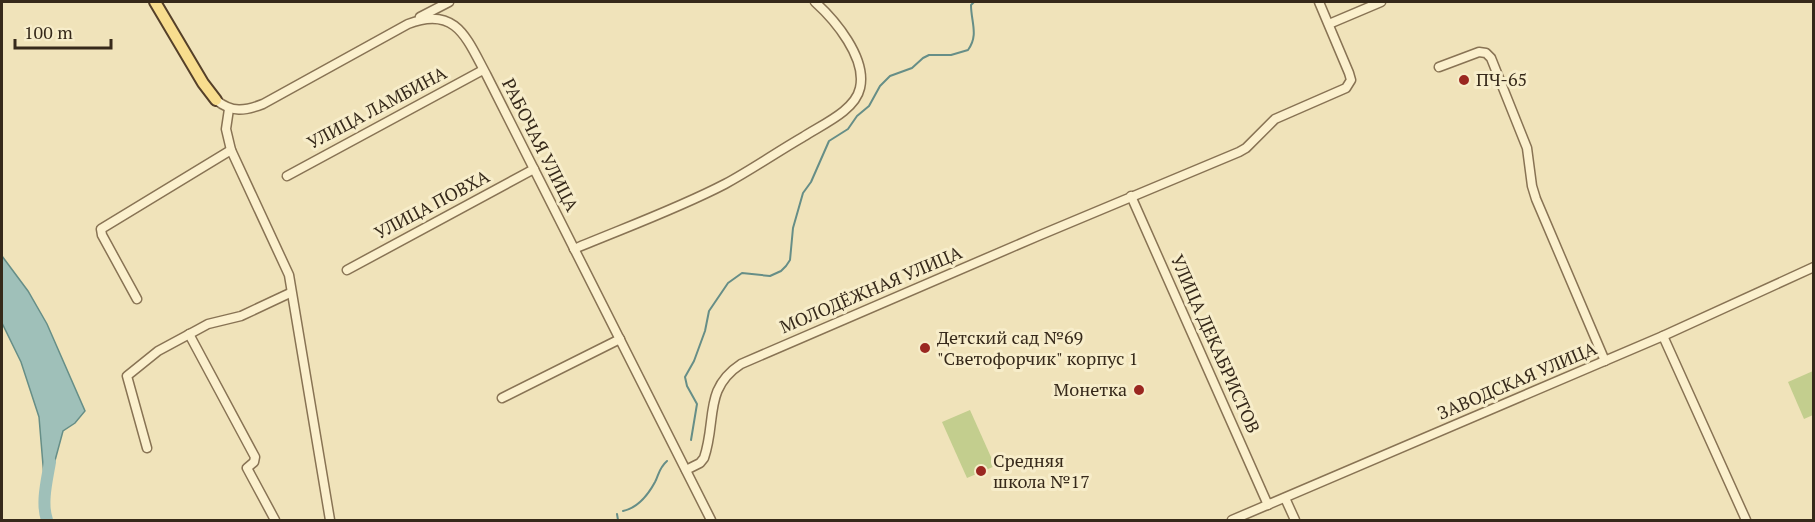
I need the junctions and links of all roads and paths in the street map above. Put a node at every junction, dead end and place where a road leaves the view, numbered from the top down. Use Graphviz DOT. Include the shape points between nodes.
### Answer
graph roads {
  1 [pos="155,2"];
  2 [pos="448,2"];
  3 [pos="815,2"];
  4 [pos="1319,2"];
  5 [pos="1381,2"];
  6 [pos="408,24"];
  7 [pos="1329,24"];
  8 [pos="1439,68"];
  9 [pos="483,70"];
  10 [pos="216,100"];
  11 [pos="229,109"];
  12 [pos="231,150"];
  13 [pos="534,169"];
  14 [pos="287,176"];
  15 [pos="1131,196"];
  16 [pos="574,249"];
  17 [pos="1814,267"];
  18 [pos="347,270"];
  19 [pos="290,293"];
  20 [pos="137,299"];
  21 [pos="189,334"];
  22 [pos="1663,336"];
  23 [pos="620,339"];
  24 [pos="1605,361"];
  25 [pos="502,398"];
  26 [pos="147,448"];
  27 [pos="686,470"];
  28 [pos="1286,498"];
  29 [pos="1268,505"];
  30 [pos="275,520"];
  31 [pos="330,520"];
  32 [pos="711,520"];
  33 [pos="1232,520"];
  34 [pos="1295,520"];
  35 [pos="1746,520"];
  1 -- 10 [label="main road"];
  2 -- 6 [label="street"];
  3 -- 16 [label="street" via="842,32 856,59 860,87 855,100 832,119 726,183"];
  4 -- 7 [label="street"];
  5 -- 7 [label="street"];
  6 -- 9 [label="street, РАБОЧАЯ УЛИЦА" via="432,18 449,22 466,39"];
  6 -- 11 [label="street, РАБОЧАЯ УЛИЦА" via="263,104 239,111"];
  7 -- 15 [label="street, МОЛОДЁЖНАЯ УЛИЦА" via="1351,80 1346,88 1275,119 1239,152"];
  8 -- 24 [label="street" via="1479,52 1491,58 1527,148 1536,199"];
  9 -- 13 [label="street, РАБОЧАЯ УЛИЦА"];
  9 -- 14 [label="street, УЛИЦА ЛАМБИНА"];
  10 -- 11 [label="street"];
  11 -- 12 [label="street" via="226,129"];
  12 -- 19 [label="street" via="284,262"];
  12 -- 20 [label="street" via="101,229"];
  13 -- 16 [label="street, РАБОЧАЯ УЛИЦА"];
  13 -- 18 [label="street, УЛИЦА ПОВХА"];
  15 -- 27 [label="street, МОЛОДЁЖНАЯ УЛИЦА" via="741,364 718,386 704,458"];
  15 -- 29 [label="street, УЛИЦА ДЕКАБРИСТОВ"];
  16 -- 23 [label="street, РАБОЧАЯ УЛИЦА"];
  17 -- 22 [label="street, ЗАВОДСКАЯ УЛИЦА"];
  19 -- 21 [label="street"];
  19 -- 31 [label="street"];
  21 -- 26 [label="street" via="158,351 127,376"];
  21 -- 30 [label="street" via="255,457 247,468"];
  22 -- 24 [label="street, ЗАВОДСКАЯ УЛИЦА"];
  22 -- 35 [label="street"];
  23 -- 25 [label="street"];
  23 -- 27 [label="street, РАБОЧАЯ УЛИЦА"];
  24 -- 28 [label="street, ЗАВОДСКАЯ УЛИЦА"];
  27 -- 32 [label="street, РАБОЧАЯ УЛИЦА"];
  28 -- 29 [label="street, ЗАВОДСКАЯ УЛИЦА"];
  28 -- 34 [label="street"];
  29 -- 33 [label="street, ЗАВОДСКАЯ УЛИЦА"];
}
